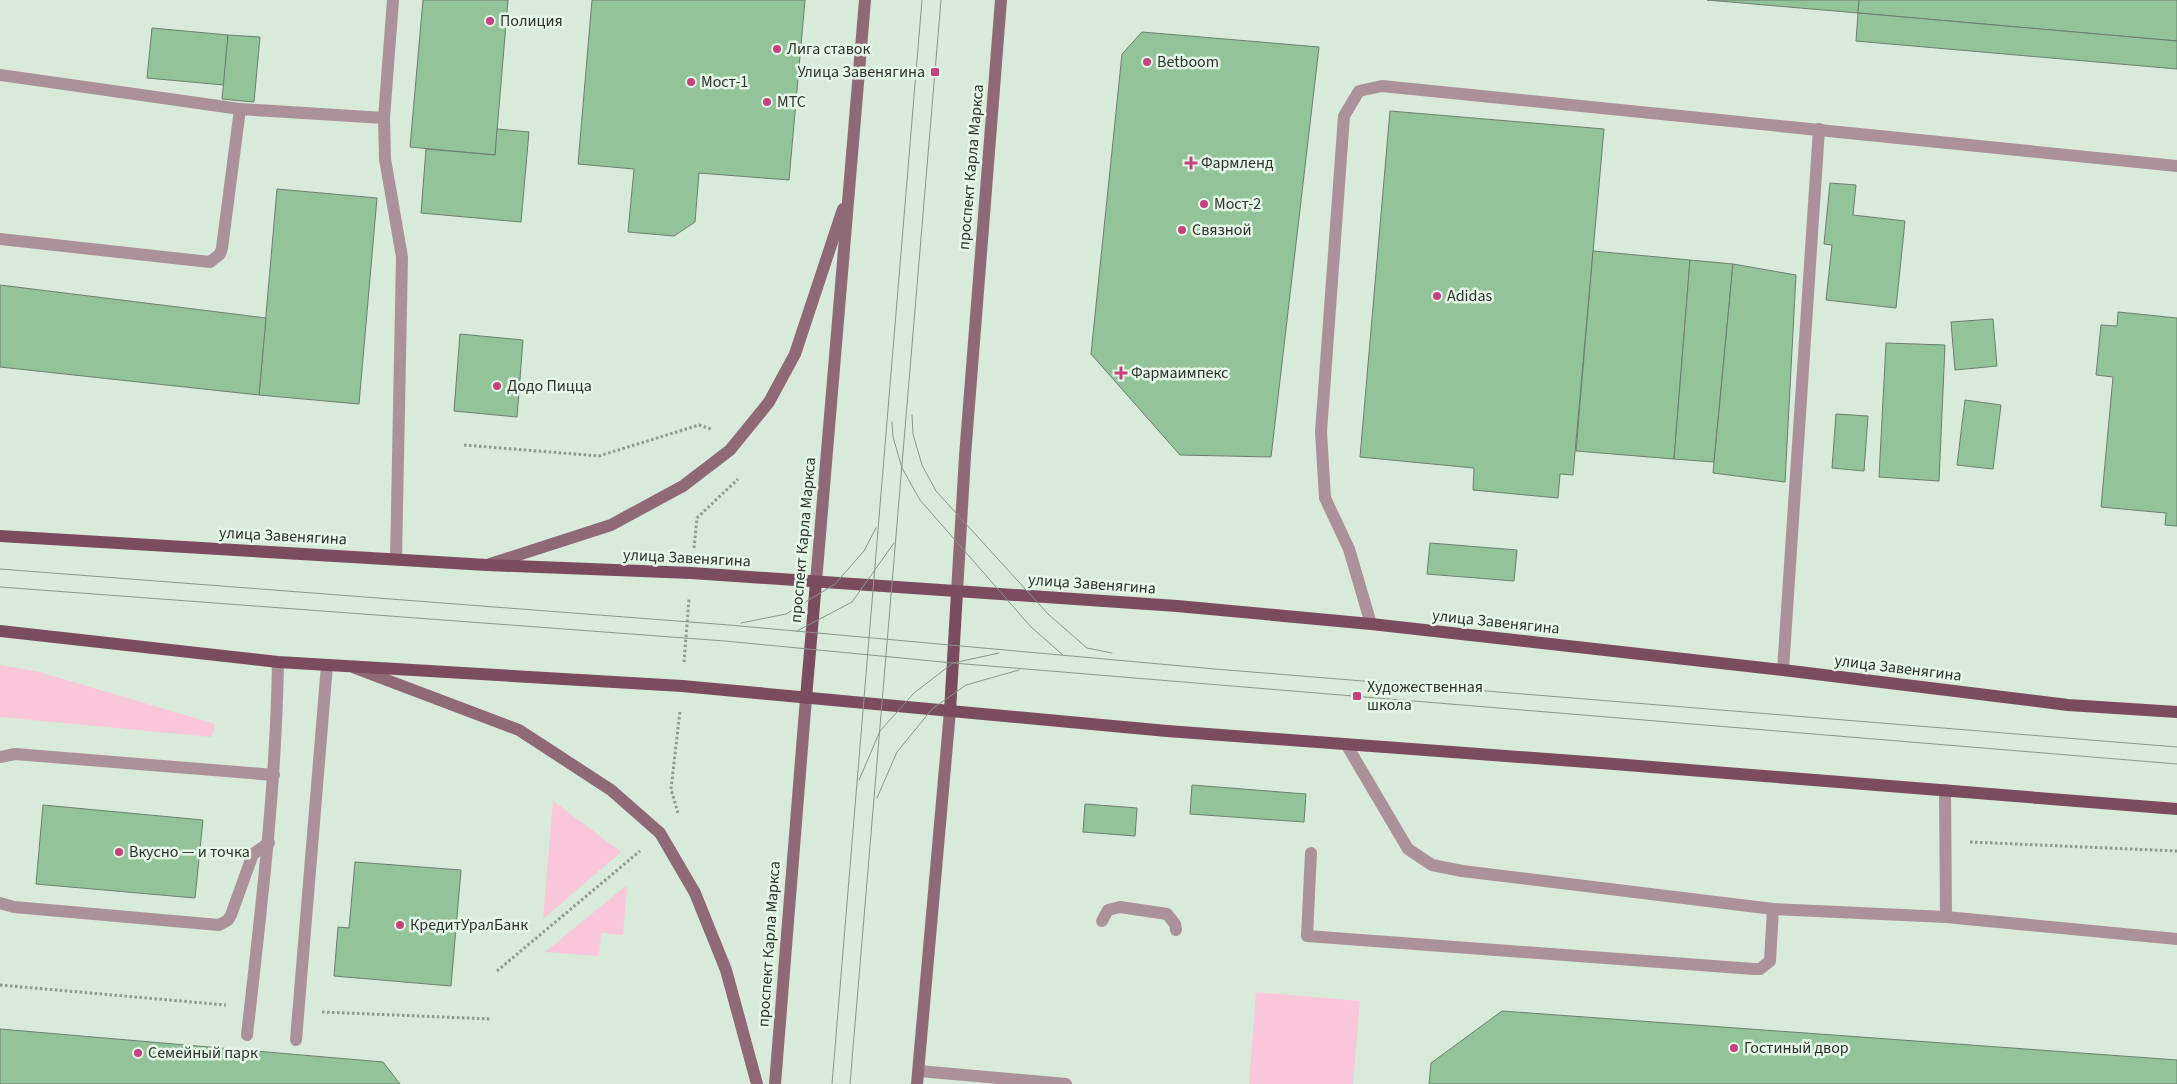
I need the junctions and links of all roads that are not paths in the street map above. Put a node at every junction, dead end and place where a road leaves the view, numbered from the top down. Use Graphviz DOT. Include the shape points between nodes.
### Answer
graph roads {
  1 [pos="393,0"];
  2 [pos="865,0"];
  3 [pos="1001,0"];
  4 [pos="0,75"];
  5 [pos="240,109"];
  6 [pos="384,118"];
  7 [pos="1819,129"];
  8 [pos="2177,166"];
  9 [pos="849,190"];
  10 [pos="0,239"];
  11 [pos="0,536"];
  12 [pos="396,559"];
  13 [pos="487,565"];
  14 [pos="816,582"];
  15 [pos="957,592"];
  16 [pos="1371,624"];
  17 [pos="0,630"];
  18 [pos="278,662"];
  19 [pos="327,665"];
  20 [pos="351,666"];
  21 [pos="1783,670"];
  22 [pos="806,698"];
  23 [pos="950,711"];
  24 [pos="2177,712"];
  25 [pos="1346,744"];
  26 [pos="0,757"];
  27 [pos="274,775"];
  28 [pos="1945,790"];
  29 [pos="2177,809"];
  30 [pos="269,843"];
  31 [pos="1311,853"];
  32 [pos="0,902"];
  33 [pos="1773,909"];
  34 [pos="1946,917"];
  35 [pos="1102,921"];
  36 [pos="1176,930"];
  37 [pos="2177,939"];
  38 [pos="247,1035"];
  39 [pos="296,1040"];
  40 [pos="919,1071"];
  41 [pos="757,1084"];
  42 [pos="775,1084"];
  43 [pos="918,1084"];
  44 [pos="1066,1084"];
  1 -- 6 [label="lane"];
  2 -- 9 [label="main road, проспект Карла Маркса"];
  3 -- 15 [label="main road, проспект Карла Маркса"];
  4 -- 5 [label="lane"];
  5 -- 6 [label="lane"];
  5 -- 10 [label="lane" via="222,248 210,262"];
  6 -- 12 [label="lane" via="385,159 402,257"];
  7 -- 8 [label="lane"];
  7 -- 16 [label="lane" via="1382,86 1359,91 1344,116 1321,432 1325,498 1349,549"];
  7 -- 21 [label="lane"];
  9 -- 13 [label="main road" via="795,354 769,402 730,450 683,486 611,525"];
  9 -- 14 [label="main road, проспект Карла Маркса"];
  11 -- 12 [label="main road, улица Завенягина"];
  12 -- 13 [label="main road, улица Завенягина"];
  13 -- 14 [label="main road, улица Завенягина"];
  14 -- 15 [label="main road, улица Завенягина"];
  14 -- 22 [label="main road, проспект Карла Маркса"];
  15 -- 16 [label="main road, улица Завенягина" via="1177,606"];
  15 -- 23 [label="main road, проспект Карла Маркса"];
  16 -- 21 [label="main road, улица Завенягина"];
  17 -- 18 [label="main road"];
  18 -- 19 [label="main road"];
  18 -- 27 [label="lane"];
  19 -- 20 [label="main road"];
  19 -- 39 [label="lane"];
  20 -- 22 [label="main road" via="682,686"];
  20 -- 41 [label="main road" via="519,730 612,790 660,833 695,892 726,970"];
  21 -- 24 [label="main road, улица Завенягина" via="2068,705"];
  22 -- 23 [label="main road"];
  22 -- 42 [label="main road, проспект Карла Маркса"];
  23 -- 25 [label="main road"];
  23 -- 40 [label="main road, проспект Карла Маркса"];
  25 -- 28 [label="main road"];
  25 -- 33 [label="lane" via="1408,849 1432,865"];
  26 -- 27 [label="lane" via="15,754"];
  27 -- 30 [label="lane"];
  28 -- 29 [label="main road"];
  28 -- 34 [label="lane"];
  30 -- 32 [label="lane" via="253,854 228,920 220,925 14,907"];
  30 -- 38 [label="lane"];
  31 -- 33 [label="lane" via="1307,936 1754,970 1770,960"];
  33 -- 34 [label="lane"];
  34 -- 37 [label="lane"];
  35 -- 36 [label="lane" via="1108,910 1120,907 1167,914"];
  40 -- 43 [label="main road, проспект Карла Маркса"];
  40 -- 44 [label="lane"];
}
